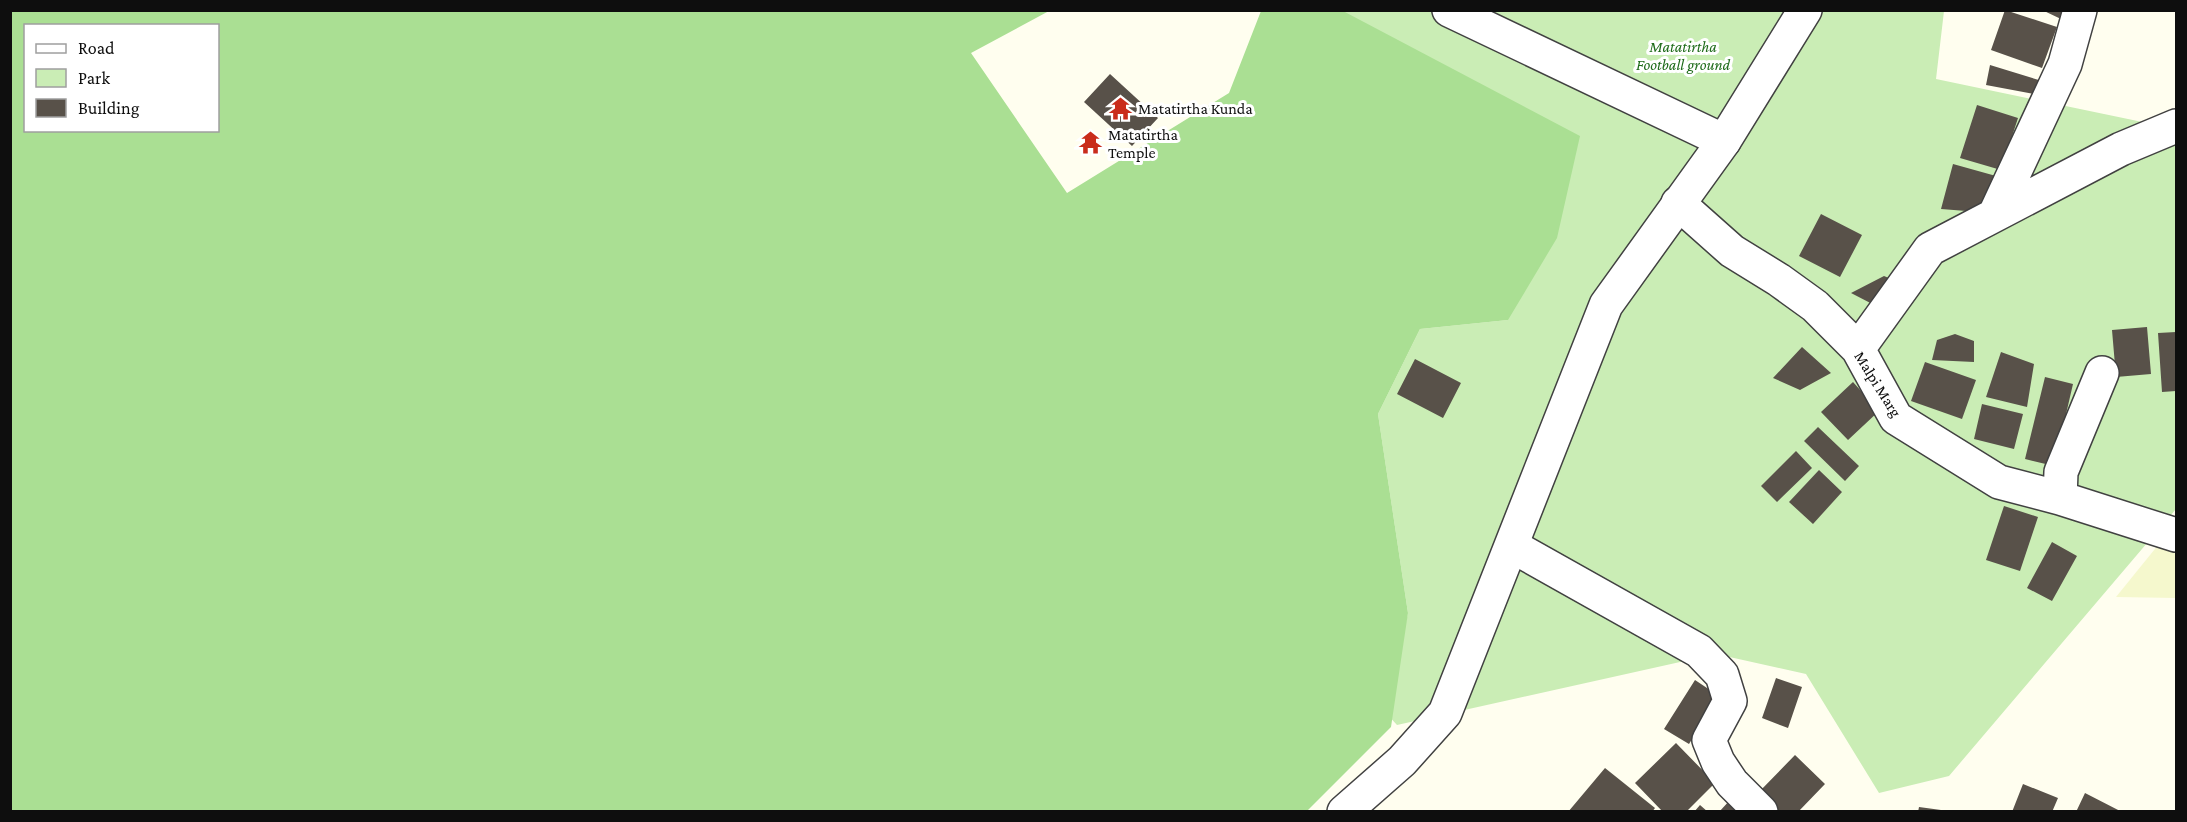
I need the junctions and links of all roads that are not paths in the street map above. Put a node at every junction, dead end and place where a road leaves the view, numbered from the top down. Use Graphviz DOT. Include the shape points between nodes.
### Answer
graph roads {
  1 [pos="1449,10"];
  2 [pos="1805,10"];
  3 [pos="2080,10"];
  4 [pos="2176,126"];
  5 [pos="1724,141"];
  6 [pos="1678,203"];
  7 [pos="1995,214"];
  8 [pos="1858,349"];
  9 [pos="2102,373"];
  10 [pos="2060,498"];
  11 [pos="2176,536"];
  12 [pos="1512,546"];
  13 [pos="1344,812"];
  14 [pos="1761,812"];
  1 -- 5 [label="street"];
  2 -- 5 [label="street"];
  3 -- 7 [label="street" via="2065,64"];
  4 -- 7 [label="street" via="2121,149"];
  5 -- 6 [label="street"];
  6 -- 8 [label="street, Malpi Marg" via="1732,251 1815,306"];
  6 -- 12 [label="street" via="1606,305"];
  7 -- 8 [label="street" via="1930,249"];
  8 -- 10 [label="street, Malpi Marg" via="1896,418 1999,482"];
  9 -- 10 [label="street" via="2061,472"];
  10 -- 11 [label="street, Malpi Marg"];
  12 -- 13 [label="street" via="1445,712 1402,761"];
  12 -- 14 [label="street" via="1699,651 1722,675 1730,701 1709,740 1732,783"];
}
